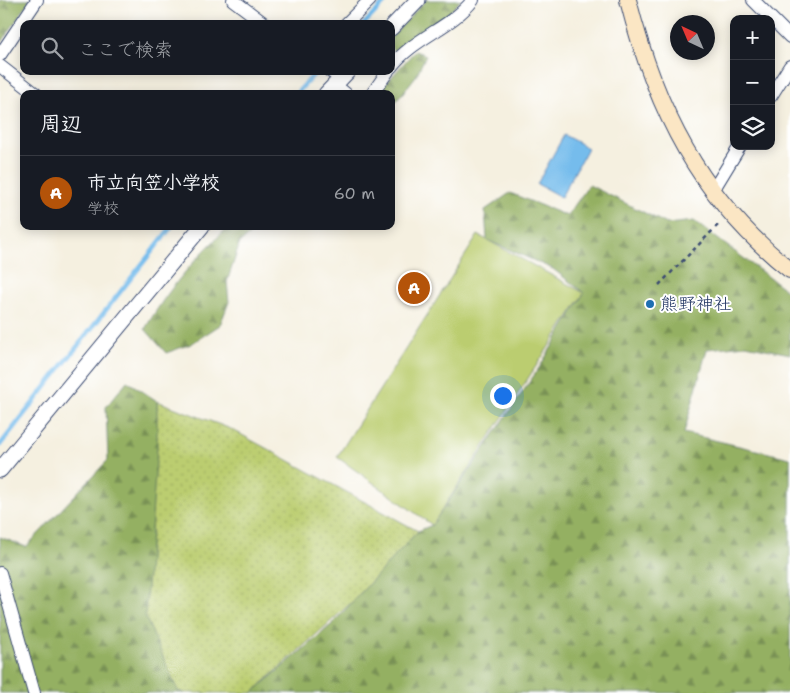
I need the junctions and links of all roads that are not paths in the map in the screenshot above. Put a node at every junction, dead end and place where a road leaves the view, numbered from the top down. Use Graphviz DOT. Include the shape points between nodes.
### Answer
graph roads {
  1 [pos="37,0"];
  2 [pos="233,0"];
  3 [pos="370,0"];
  4 [pos="418,0"];
  5 [pos="473,0"];
  6 [pos="628,0"];
  7 [pos="753,0"];
  8 [pos="24,20"];
  9 [pos="260,20"];
  10 [pos="350,20"];
  11 [pos="395,24"];
  12 [pos="20,25"];
  13 [pos="790,37"];
  14 [pos="0,55"];
  15 [pos="395,63"];
  16 [pos="0,66"];
  17 [pos="790,66"];
  18 [pos="385,75"];
  19 [pos="31,90"];
  20 [pos="375,90"];
  21 [pos="775,90"];
  22 [pos="738,150"];
  23 [pos="712,192"];
  24 [pos="199,230"];
  25 [pos="790,270"];
  26 [pos="0,470"];
  27 [pos="0,573"];
  28 [pos="34,693"];
  1 -- 8 [label="street"];
  2 -- 9 [label="street"];
  3 -- 10 [label="street"];
  4 -- 11 [label="street"];
  5 -- 15 [label="street" via="442,26 413,44"];
  6 -- 23 [label="main road" via="639,42 671,123"];
  7 -- 13 [label="street"];
  12 -- 14 [label="street"];
  16 -- 19 [label="street"];
  17 -- 21 [label="street"];
  18 -- 20 [label="street"];
  22 -- 23 [label="street"];
  23 -- 25 [label="main road" via="760,246"];
  24 -- 26 [label="street"];
  27 -- 28 [label="street"];
}
